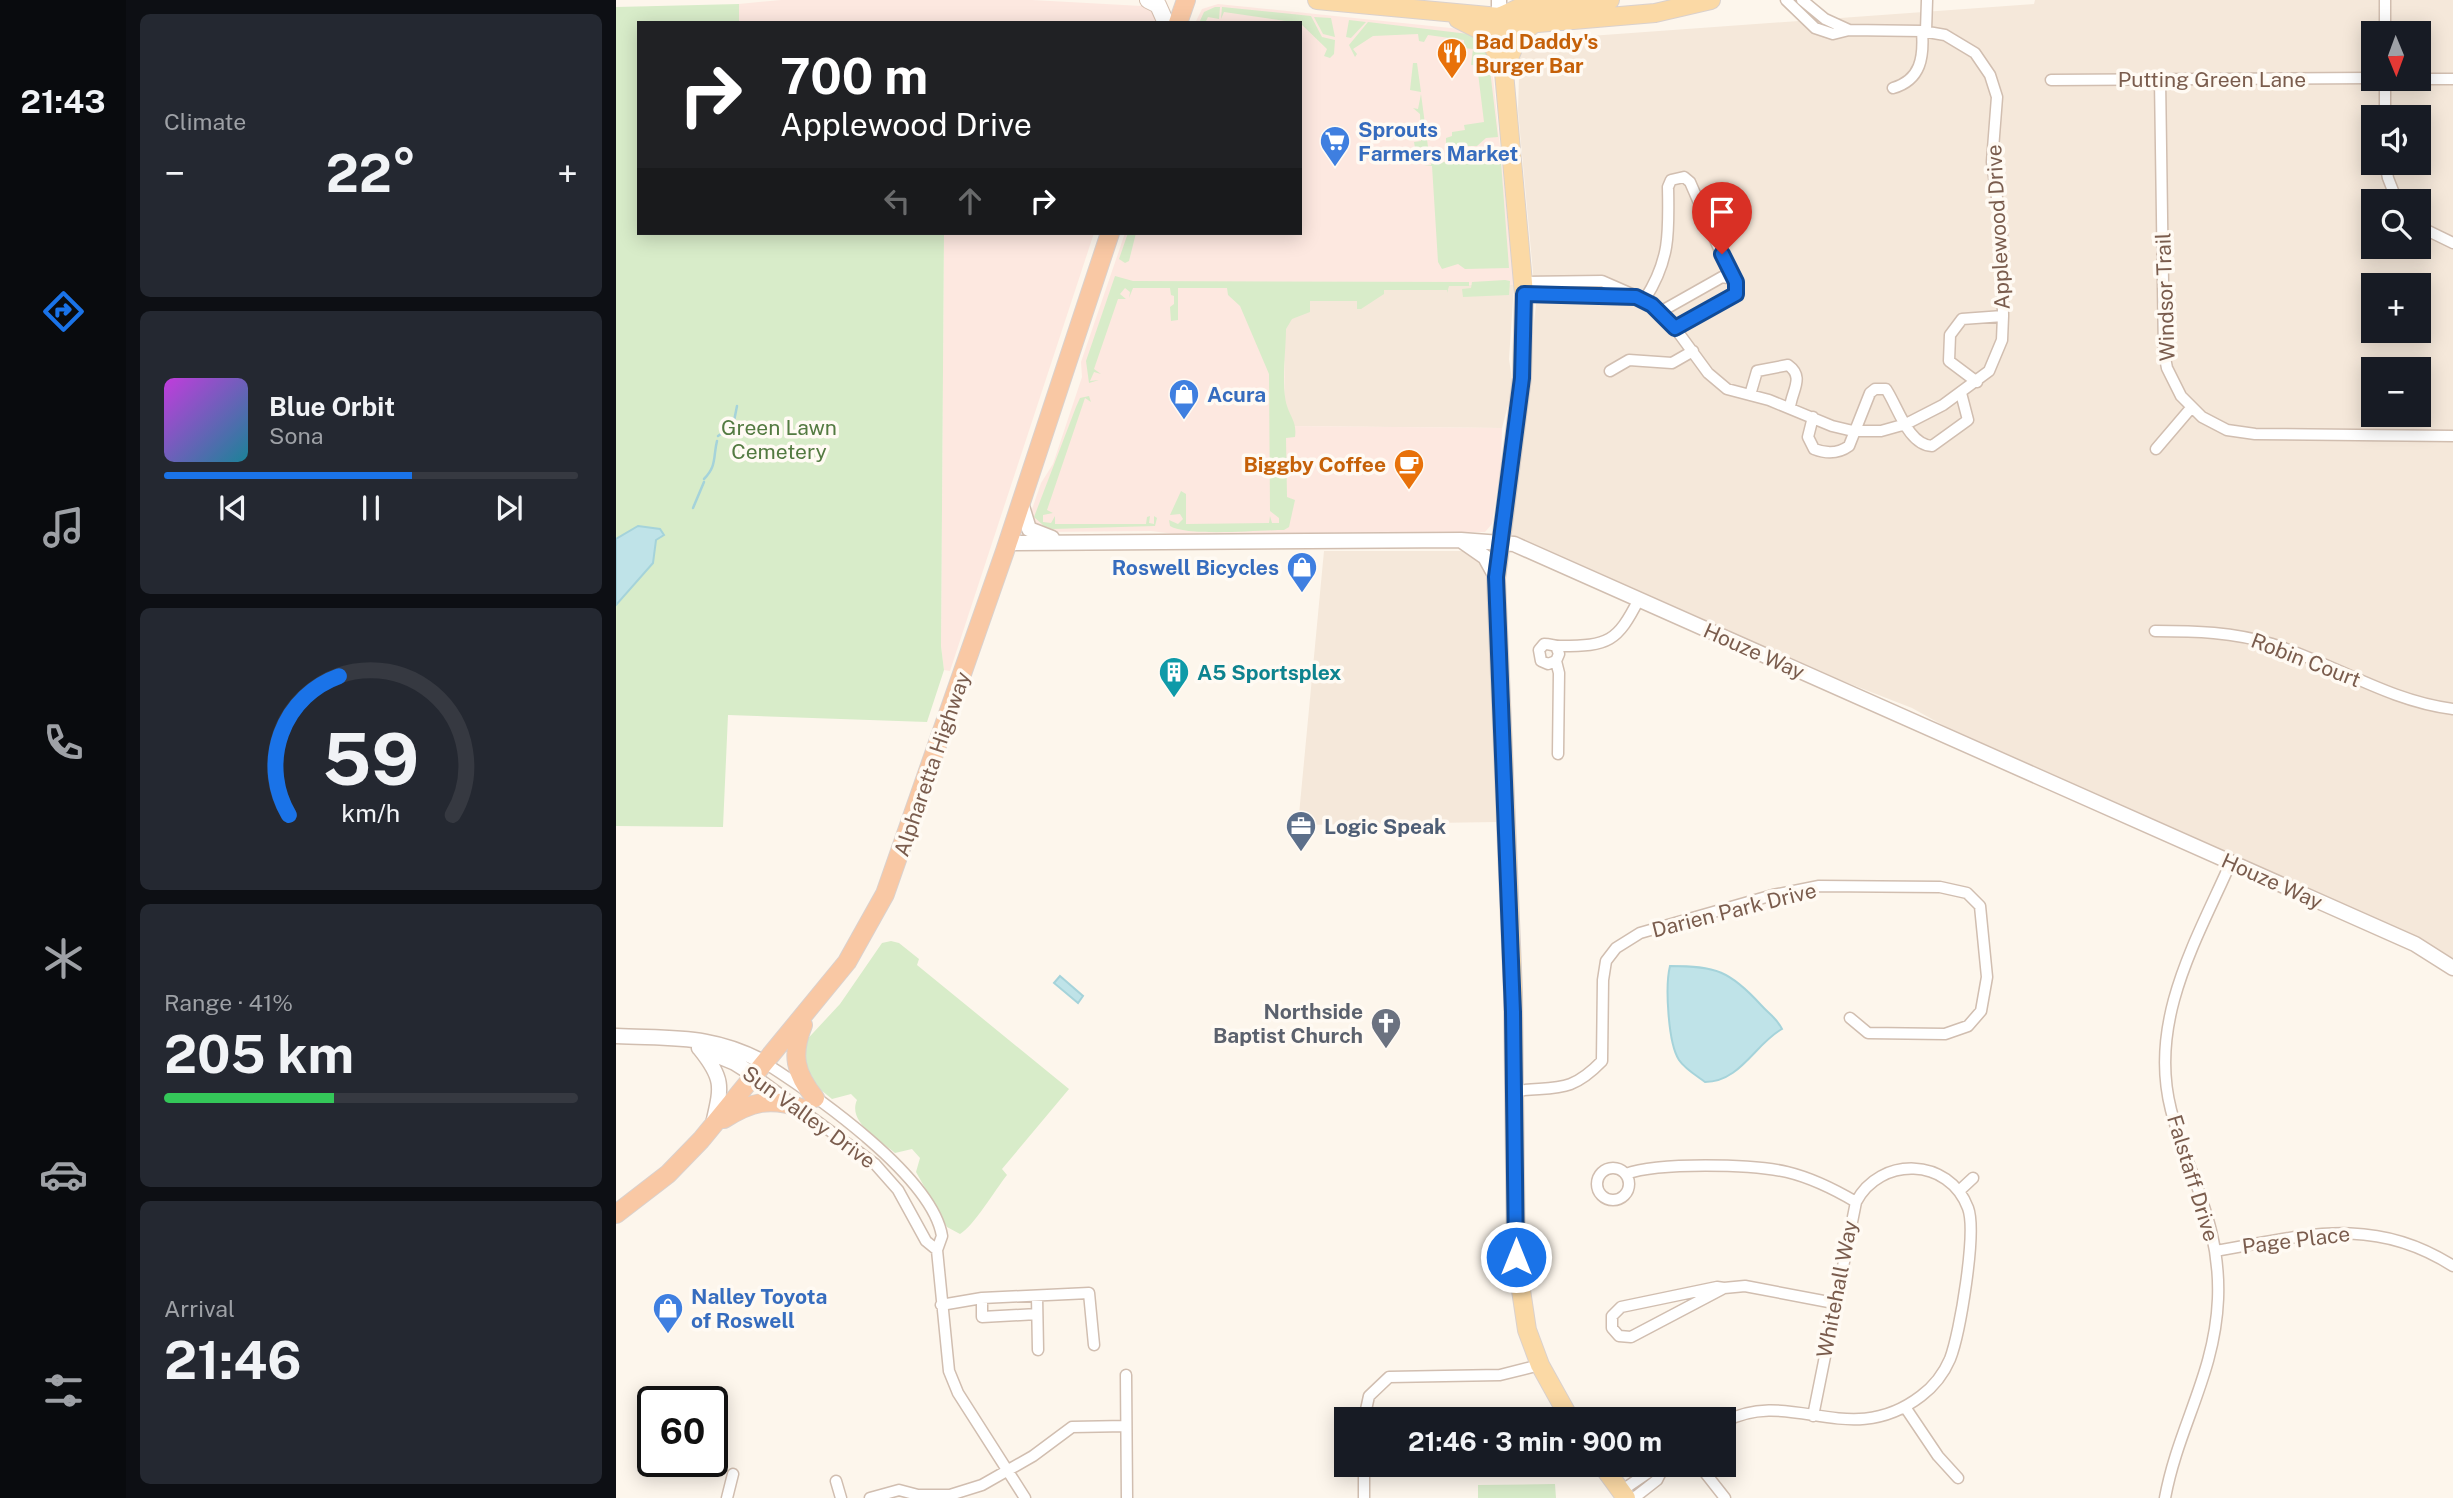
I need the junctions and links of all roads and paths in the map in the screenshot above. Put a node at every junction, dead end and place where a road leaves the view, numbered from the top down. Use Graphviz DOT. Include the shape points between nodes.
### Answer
graph roads {
  1 [pos="1148,0"];
  2 [pos="1186,0"];
  3 [pos="1317,0"];
  4 [pos="1610,0"];
  5 [pos="1711,0"];
  6 [pos="1786,0"];
  7 [pos="1802,0"];
  8 [pos="1927,0"];
  9 [pos="2385,0"];
  10 [pos="1499,8"];
  11 [pos="1449,13"];
  12 [pos="1165,21"];
  13 [pos="1179,21"];
  14 [pos="2385,21"];
  15 [pos="1534,24"];
  16 [pos="1849,30"];
  17 [pos="1924,31"];
  18 [pos="1503,71"];
  19 [pos="2361,78"];
  20 [pos="2160,79"];
  21 [pos="2431,79"];
  22 [pos="2453,79"];
  23 [pos="2051,80"];
  24 [pos="1893,88"];
  25 [pos="2431,232"];
  26 [pos="1109,235"];
  27 [pos="2453,243"];
  28 [pos="1734,279"];
  29 [pos="1523,288"];
  30 [pos="1641,298"];
  31 [pos="1660,312"];
  32 [pos="2003,316"];
  33 [pos="1675,328"];
  34 [pos="1693,351"];
  35 [pos="1610,371"];
  36 [pos="1977,382"];
  37 [pos="1961,393"];
  38 [pos="1750,395"];
  39 [pos="1790,407"];
  40 [pos="2191,408"];
  41 [pos="1814,417"];
  42 [pos="1906,424"];
  43 [pos="1853,431"];
  44 [pos="2453,436"];
  45 [pos="2156,449"];
  46 [pos="1021,501"];
  47 [pos="1461,540"];
  48 [pos="1499,541"];
  49 [pos="1008,543"];
  50 [pos="1078,543"];
  51 [pos="1496,577"];
  52 [pos="1639,599"];
  53 [pos="2155,631"];
  54 [pos="1556,646"];
  55 [pos="1556,661"];
  56 [pos="2453,709"];
  57 [pos="1558,754"];
  58 [pos="2231,862"];
  59 [pos="2453,968"];
  60 [pos="817,1001"];
  61 [pos="1850,1018"];
  62 [pos="616,1036"];
  63 [pos="687,1040"];
  64 [pos="700,1049"];
  65 [pos="760,1069"];
  66 [pos="1515,1091"];
  67 [pos="808,1103"];
  68 [pos="712,1127"];
  69 [pos="1626,1174"];
  70 [pos="1973,1178"];
  71 [pos="1959,1191"];
  72 [pos="1856,1202"];
  73 [pos="616,1214"];
  74 [pos="937,1250"];
  75 [pos="2216,1251"];
  76 [pos="2453,1266"];
  77 [pos="1724,1288"];
  78 [pos="1037,1296"];
  79 [pos="982,1298"];
  80 [pos="1834,1303"];
  81 [pos="941,1305"];
  82 [pos="1037,1314"];
  83 [pos="1094,1345"];
  84 [pos="1038,1350"];
  85 [pos="1540,1365"];
  86 [pos="1126,1375"];
  87 [pos="1367,1407"];
  88 [pos="1563,1407"];
  89 [pos="1905,1407"];
  90 [pos="1813,1416"];
  91 [pos="1736,1419"];
  92 [pos="1126,1426"];
  93 [pos="1009,1470"];
  94 [pos="733,1474"];
  95 [pos="1364,1477"];
  96 [pos="1612,1477"];
  97 [pos="1644,1477"];
  98 [pos="1708,1477"];
  99 [pos="1958,1478"];
  100 [pos="836,1481"];
  101 [pos="1627,1496"];
  102 [pos="726,1498"];
  103 [pos="841,1498"];
  104 [pos="870,1498"];
  105 [pos="1025,1498"];
  106 [pos="1127,1498"];
  107 [pos="1364,1498"];
  108 [pos="1725,1498"];
  109 [pos="2165,1498"];
  1 -- 12 [label="main road" via="1158,5"];
  2 -- 13 [label="highway"];
  3 -- 11 [label="main road"];
  4 -- 10 [label="main road"];
  5 -- 15 [label="main road" via="1664,12"];
  6 -- 16 [label="street, Applewood Drive" via="1815,28 1833,34"];
  7 -- 16 [label="street, Applewood Drive" via="1825,19"];
  8 -- 17 [label="street"];
  9 -- 14 [label="street"];
  10 -- 11 [label="main road"];
  10 -- 15 [label="main road" via="1515,25"];
  10 -- 18 [label="main road"];
  11 -- 18 [label="main road" via="1486,33"];
  15 -- 18 [label="main road" via="1519,34"];
  16 -- 17 [label="street, Applewood Drive"];
  17 -- 24 [label="street" via="1919,68 1908,82"];
  17 -- 32 [label="street, Applewood Drive" via="1966,46 1983,63 1995,87 1998,110 1993,162 2002,234"];
  18 -- 29 [label="main road"];
  19 -- 20 [label="street, Putting Green Lane"];
  20 -- 23 [label="street, Putting Green Lane"];
  20 -- 40 [label="street, Windsor Trail" via="2164,353 2173,383"];
  21 -- 22 [label="street"];
  25 -- 27 [label="street"];
  26 -- 46 [label="highway, Alpharetta Highway"];
  28 -- 30 [label="street" via="1690,182 1677,177 1668,187 1665,259"];
  28 -- 31 [label="street" via="1722,277"];
  28 -- 33 [label="street" via="1737,290 1733,298"];
  29 -- 30 [label="street"];
  29 -- 30 [label="street, Applewood Drive" via="1602,281"];
  29 -- 48 [label="main road" via="1522,378"];
  30 -- 31 [label="street, Applewood Drive"];
  31 -- 33 [label="street, Applewood Drive"];
  32 -- 36 [label="street, Applewood Drive" via="1999,354"];
  32 -- 36 [label="street" via="1962,319 1950,335 1949,361"];
  33 -- 34 [label="street, Applewood Drive"];
  34 -- 35 [label="street" via="1672,363 1629,360"];
  34 -- 38 [label="street, Applewood Drive" via="1721,385"];
  36 -- 37 [label="street, Applewood Drive"];
  37 -- 42 [label="street, Applewood Drive"];
  37 -- 42 [label="street" via="1968,420 1938,444 1918,442"];
  38 -- 39 [label="street, Applewood Drive"];
  38 -- 39 [label="street" via="1757,371 1788,365 1798,378"];
  39 -- 41 [label="street, Applewood Drive"];
  40 -- 44 [label="street, Windsor Trail" via="2214,425 2239,433"];
  40 -- 45 [label="street"];
  41 -- 43 [label="street, Applewood Drive"];
  41 -- 43 [label="street" via="1808,437 1818,451 1842,451 1849,446"];
  42 -- 43 [label="street, Applewood Drive" via="1881,431"];
  42 -- 43 [label="street" via="1886,390 1875,389"];
  46 -- 49 [label="highway, Alpharetta Highway"];
  46 -- 50 [label="street" via="1025,522 1034,533"];
  47 -- 48 [label="street, Houze Way"];
  47 -- 50 [label="street, Houze Way"];
  47 -- 51 [label="street" via="1485,557"];
  48 -- 51 [label="main road"];
  48 -- 52 [label="street, Houze Way"];
  49 -- 50 [label="street, Houze Way"];
  49 -- 60 [label="highway, Alpharetta Highway" via="888,890 847,962"];
  51 -- 66 [label="main road"];
  52 -- 54 [label="street" via="1616,635 1592,645"];
  52 -- 58 [label="street, Houze Way"];
  53 -- 56 [label="street, Robin Court" via="2233,634 2272,644 2388,692"];
  54 -- 55 [label="street"];
  54 -- 55 [label="street" via="1545,644 1538,654 1544,663"];
  55 -- 57 [label="street"];
  58 -- 59 [label="street, Houze Way" via="2416,944"];
  58 -- 75 [label="street, Falstaff Drive" via="2177,985 2165,1050 2171,1108 2204,1198"];
  60 -- 65 [label="highway, Alpharetta Highway"];
  60 -- 67 [label="highway" via="799,1035 794,1058"];
  61 -- 66 [label="street, Darien Park Drive" via="1868,1033 1945,1034 1968,1026 1981,1011 1987,977 1980,906 1967,893 1940,887 1819,886 1640,933 1616,948 1606,961 1602,1061 1569,1087"];
  62 -- 63 [label="street, Sun Valley Drive"];
  63 -- 64 [label="street, Sun Valley Drive"];
  63 -- 65 [label="street, Sun Valley Drive" via="714,1042"];
  64 -- 65 [label="street, Sun Valley Drive"];
  64 -- 68 [label="street" via="721,1083"];
  65 -- 67 [label="street, Sun Valley Drive"];
  65 -- 67 [label="street, Sun Valley Drive"];
  65 -- 68 [label="highway, Alpharetta Highway"];
  66 -- 85 [label="main road" via="1516,1257 1522,1307"];
  67 -- 68 [label="highway" via="757,1102"];
  67 -- 74 [label="street, Sun Valley Drive" via="875,1164 898,1191 926,1241"];
  67 -- 74 [label="street, Sun Valley Drive" via="886,1155 912,1182 940,1227"];
  68 -- 73 [label="highway, Alpharetta Highway" via="676,1167"];
  69 -- 72 [label="street" via="1679,1167 1759,1168 1828,1186"];
  70 -- 71 [label="street"];
  71 -- 72 [label="street, Whitehall Way" via="1934,1172 1906,1167 1877,1177"];
  71 -- 89 [label="street" via="1969,1209 1972,1230 1956,1342 1938,1379"];
  72 -- 80 [label="street, Whitehall Way"];
  74 -- 81 [label="street, Sun Valley Drive"];
  75 -- 76 [label="street, Page Place" via="2358,1231 2402,1240"];
  75 -- 109 [label="street, Falstaff Drive" via="2218,1299 2213,1344 2170,1470"];
  77 -- 77 [label="street" via="1621,1307 1612,1316 1612,1328 1619,1336 1631,1337"];
  77 -- 80 [label="street" via="1745,1286"];
  78 -- 79 [label="street"];
  78 -- 82 [label="street"];
  78 -- 83 [label="street" via="1088,1293"];
  79 -- 81 [label="street"];
  79 -- 82 [label="street" via="982,1317"];
  80 -- 90 [label="street, Whitehall Way"];
  81 -- 93 [label="street, Sun Valley Drive" via="949,1371 958,1393"];
  82 -- 84 [label="street"];
  85 -- 87 [label="street" via="1500,1375 1389,1377 1369,1396"];
  85 -- 88 [label="main road"];
  86 -- 92 [label="street"];
  89 -- 90 [label="street" via="1867,1421"];
  89 -- 99 [label="street"];
  90 -- 91 [label="street" via="1760,1410"];
  92 -- 93 [label="street" via="1072,1427"];
  92 -- 106 [label="street"];
  93 -- 104 [label="street" via="950,1495 899,1490"];
  93 -- 105 [label="street, Sun Valley Drive"];
  94 -- 102 [label="street"];
  95 -- 107 [label="street"];
  96 -- 101 [label="main road"];
  97 -- 101 [label="street"];
  98 -- 108 [label="street"];
  100 -- 103 [label="street"];
}
